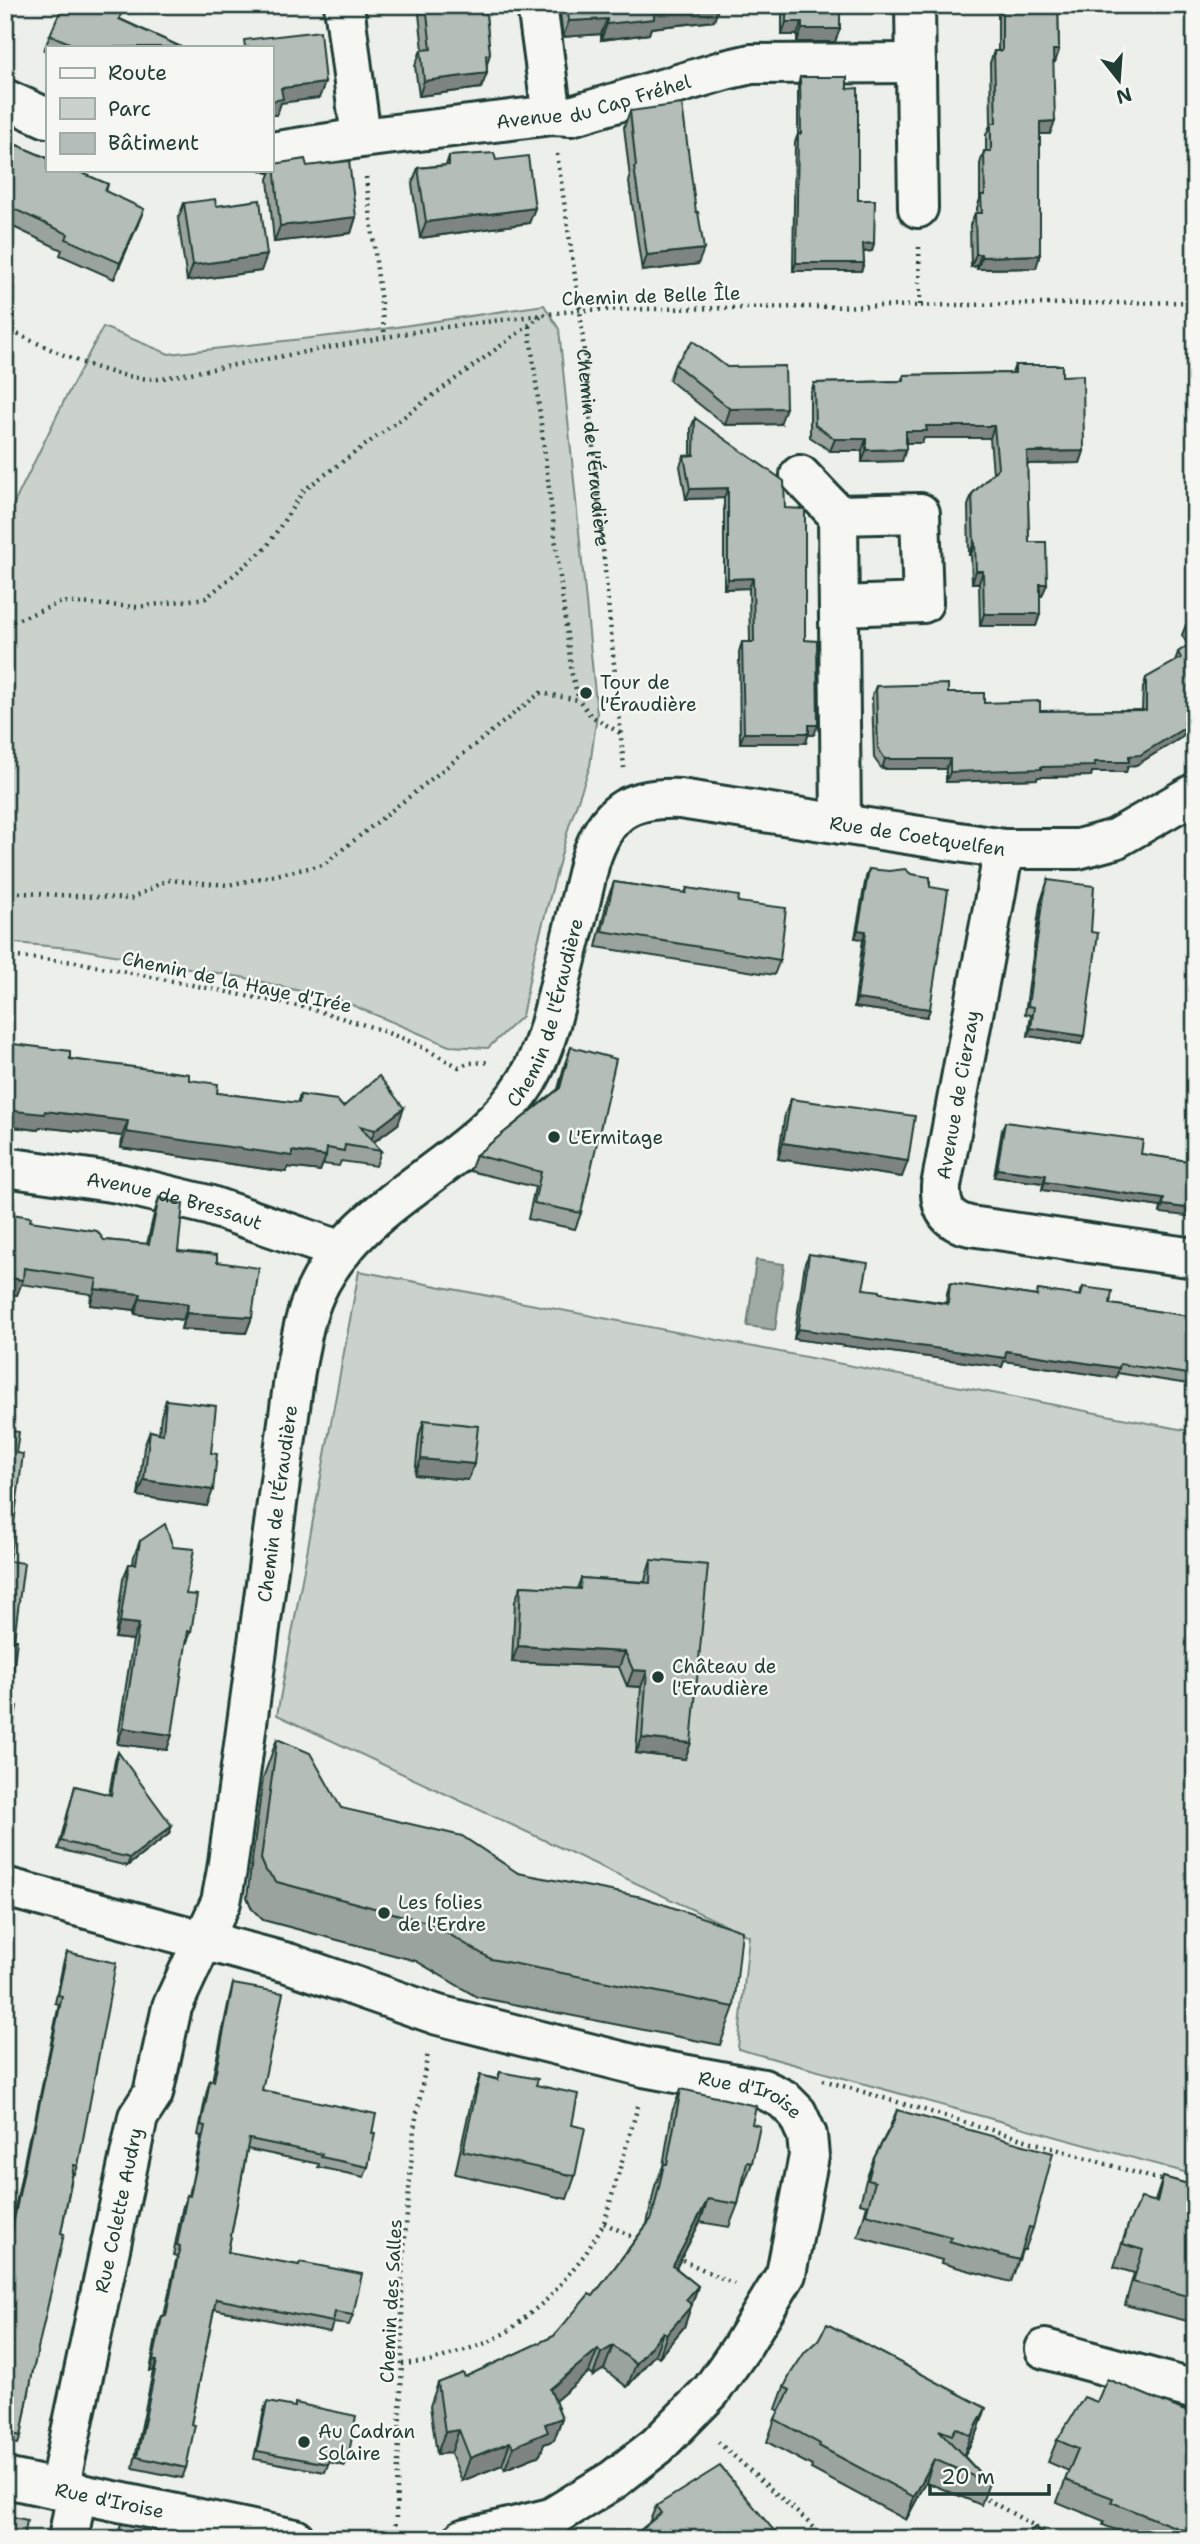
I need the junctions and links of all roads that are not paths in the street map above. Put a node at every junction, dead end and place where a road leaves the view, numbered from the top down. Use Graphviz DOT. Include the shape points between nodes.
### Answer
graph roads {
  1 [pos="344,5"];
  2 [pos="537,5"];
  3 [pos="915,5"];
  4 [pos="916,64"];
  5 [pos="5,99"];
  6 [pos="552,115"];
  7 [pos="46,118"];
  8 [pos="361,138"];
  9 [pos="273,152"];
  10 [pos="918,208"];
  11 [pos="800,475"];
  12 [pos="838,515"];
  13 [pos="840,606"];
  14 [pos="1195,793"];
  15 [pos="630,805"];
  16 [pos="841,824"];
  17 [pos="1003,849"];
  18 [pos="5,1167"];
  19 [pos="342,1251"];
  20 [pos="1195,1258"];
  21 [pos="5,1887"];
  22 [pos="204,1942"];
  23 [pos="1045,2349"];
  24 [pos="1195,2389"];
  25 [pos="5,2478"];
  26 [pos="68,2491"];
  27 [pos="68,2539"];
  28 [pos="295,2539"];
  29 [pos="463,2539"];
  1 -- 8 [label="street"];
  2 -- 6 [label="street"];
  3 -- 4 [label="street"];
  4 -- 6 [label="street, Avenue du Cap Fréhel" via="751,64 571,116"];
  4 -- 10 [label="street"];
  5 -- 7 [label="street"];
  6 -- 8 [label="street, Avenue du Cap Fréhel"];
  8 -- 9 [label="street, Avenue du Cap Fréhel"];
  11 -- 12 [label="street"];
  12 -- 13 [label="street"];
  12 -- 13 [label="street" via="920,513 923,603"];
  13 -- 16 [label="street"];
  14 -- 17 [label="street, Rue de Coetquelfen" via="1132,831 1096,846"];
  15 -- 16 [label="street, Rue de Coetquelfen" via="657,798 680,799"];
  15 -- 19 [label="street, Chemin de l'Éraudière" via="606,823 597,839 553,1014 527,1080 479,1136 367,1223"];
  16 -- 17 [label="street, Rue de Coetquelfen"];
  17 -- 20 [label="street, Avenue de Cierzay" via="941,1186 944,1210 959,1224"];
  18 -- 19 [label="street, Avenue de Bressaut" via="118,1183 208,1205"];
  19 -- 22 [label="street, Chemin de l'Éraudière" via="314,1294 295,1371 227,1870 221,1902"];
  21 -- 22 [label="street, Rue d'Iroise"];
  22 -- 26 [label="street, Rue Colette Audry" via="172,2007 153,2094 138,2117"];
  22 -- 29 [label="street, Rue d'Iroise" via="288,1963 447,2017 644,2067 763,2090 783,2099 797,2113 807,2135 806,2178 786,2274 711,2391 657,2446 551,2518"];
  23 -- 24 [label="street"];
  25 -- 26 [label="street, Rue d'Iroise"];
  26 -- 27 [label="street, Rue Colette Audry"];
  26 -- 28 [label="street, Rue d'Iroise"];
}
